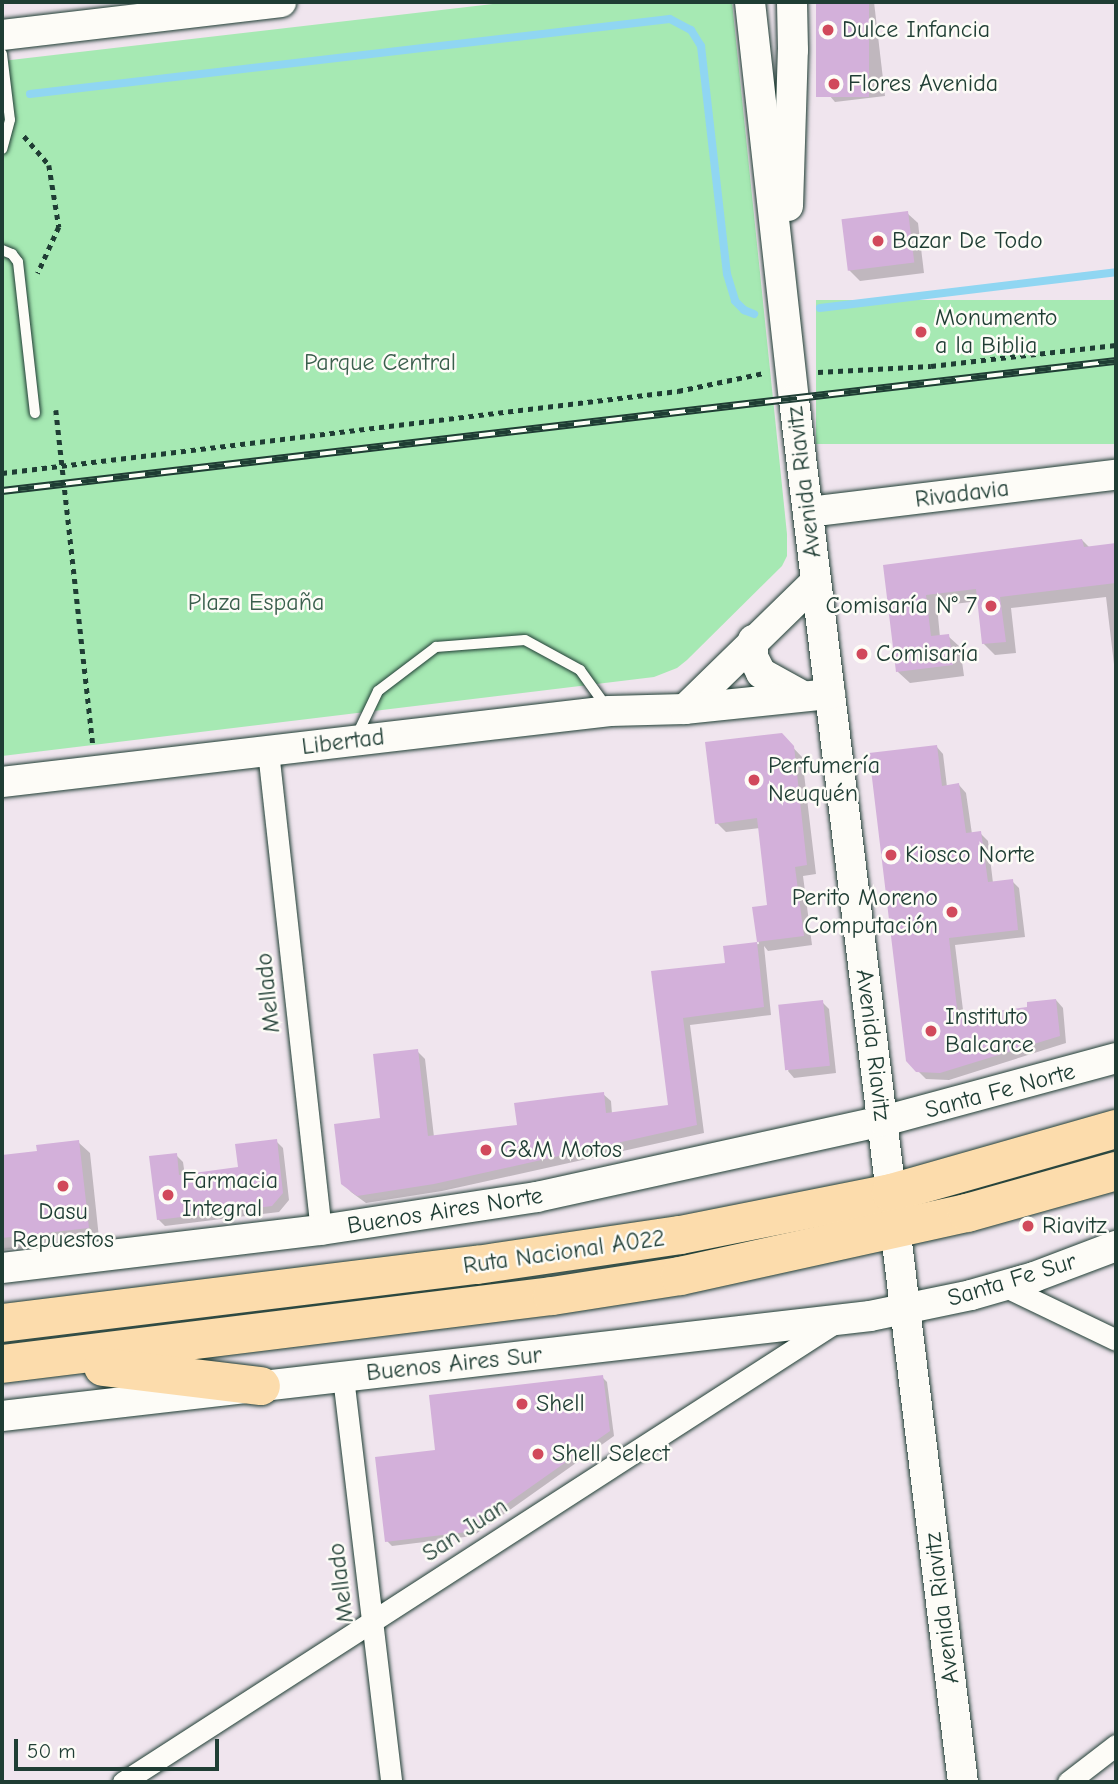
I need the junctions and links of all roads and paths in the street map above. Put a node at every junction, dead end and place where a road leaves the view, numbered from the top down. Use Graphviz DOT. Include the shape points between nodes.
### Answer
graph roads {
  1 [pos="281,2"];
  2 [pos="750,2"];
  3 [pos="792,2"];
  4 [pos="175,8"];
  5 [pos="2,35"];
  6 [pos="2,54"];
  7 [pos="10,120"];
  8 [pos="2,149"];
  9 [pos="2,250"];
  10 [pos="40,287"];
  11 [pos="784,308"];
  12 [pos="1116,345"];
  13 [pos="791,373"];
  14 [pos="54,397"];
  15 [pos="35,412"];
  16 [pos="63,466"];
  17 [pos="2,473"];
  18 [pos="1116,475"];
  19 [pos="808,512"];
  20 [pos="816,581"];
  21 [pos="753,640"];
  22 [pos="816,695"];
  23 [pos="685,709"];
  24 [pos="610,711"];
  25 [pos="354,741"];
  26 [pos="268,751"];
  27 [pos="96,771"];
  28 [pos="2,782"];
  29 [pos="1116,1058"];
  30 [pos="883,1121"];
  31 [pos="1116,1129"];
  32 [pos="1116,1171"];
  33 [pos="894,1211"];
  34 [pos="321,1230"];
  35 [pos="1116,1246"];
  36 [pos="1061,1266"];
  37 [pos="2,1268"];
  38 [pos="1004,1286"];
  39 [pos="906,1310"];
  40 [pos="1068,1315"];
  41 [pos="836,1321"];
  42 [pos="2,1323"];
  43 [pos="1116,1340"];
  44 [pos="42,1360"];
  45 [pos="2,1364"];
  46 [pos="344,1377"];
  47 [pos="261,1386"];
  48 [pos="2,1416"];
  49 [pos="372,1621"];
  50 [pos="1116,1745"];
  51 [pos="123,1782"];
  52 [pos="391,1782"];
  53 [pos="963,1782"];
  54 [pos="1068,1782"];
  1 -- 4 [label="main road"];
  2 -- 11 [label="main road, Avenida Riavitz"];
  3 -- 11 [label="main road, Avenida Riavitz"];
  4 -- 5 [label="main road"];
  6 -- 7 [label="lane"];
  7 -- 8 [label="lane"];
  7 -- 10 [label="path" via="49,164 60,228 38,273"];
  9 -- 15 [label="lane" via="18,261"];
  11 -- 13 [label="main road, Avenida Riavitz"];
  12 -- 13 [label="path" via="931,366"];
  13 -- 16 [label="path" via="752,374 678,391"];
  13 -- 19 [label="main road, Avenida Riavitz"];
  14 -- 16 [label="path"];
  16 -- 17 [label="path"];
  16 -- 27 [label="path"];
  18 -- 19 [label="main road, Rivadavia"];
  19 -- 20 [label="main road, Avenida Riavitz"];
  20 -- 21 [label="main road"];
  20 -- 22 [label="main road, Avenida Riavitz"];
  21 -- 22 [label="main road" via="753,657 761,673"];
  21 -- 23 [label="main road"];
  22 -- 23 [label="main road, Libertad"];
  22 -- 30 [label="main road, Avenida Riavitz"];
  23 -- 24 [label="main road, Libertad"];
  24 -- 25 [label="main road, Libertad"];
  24 -- 25 [label="lane" via="580,670 525,640 436,647 378,691"];
  25 -- 26 [label="main road, Libertad"];
  26 -- 27 [label="main road, Libertad"];
  26 -- 34 [label="street, Mellado"];
  27 -- 28 [label="main road, Libertad"];
  29 -- 30 [label="main road, Santa Fe Norte"];
  30 -- 33 [label="main road, Avenida Riavitz"];
  30 -- 34 [label="main road, Buenos Aires Norte" via="537,1197"];
  31 -- 33 [label="highway, Ruta Nacional A022"];
  32 -- 33 [label="highway, Ruta Nacional A022" via="1021,1199"];
  33 -- 39 [label="main road, Avenida Riavitz"];
  33 -- 42 [label="highway, Ruta Nacional A022"];
  33 -- 44 [label="highway, Ruta Nacional A022" via="741,1264 617,1287"];
  34 -- 37 [label="main road, Buenos Aires Norte"];
  35 -- 36 [label="main road, Santa Fe Sur"];
  36 -- 38 [label="main road, Santa Fe Sur"];
  36 -- 40 [label="street" via="1055,1287"];
  38 -- 39 [label="main road, Santa Fe Sur"];
  38 -- 40 [label="street"];
  39 -- 41 [label="main road, Buenos Aires Sur"];
  39 -- 53 [label="main road, Avenida Riavitz"];
  40 -- 43 [label="street"];
  41 -- 46 [label="main road, Buenos Aires Sur"];
  41 -- 49 [label="street, San Juan"];
  44 -- 45 [label="highway, Ruta Nacional A022"];
  44 -- 47 [label="highway"];
  46 -- 47 [label="main road, Buenos Aires Sur"];
  46 -- 49 [label="street, Mellado"];
  47 -- 48 [label="main road, Buenos Aires Sur"];
  49 -- 51 [label="street, San Juan"];
  49 -- 52 [label="street, Mellado"];
  50 -- 54 [label="street"];
}
